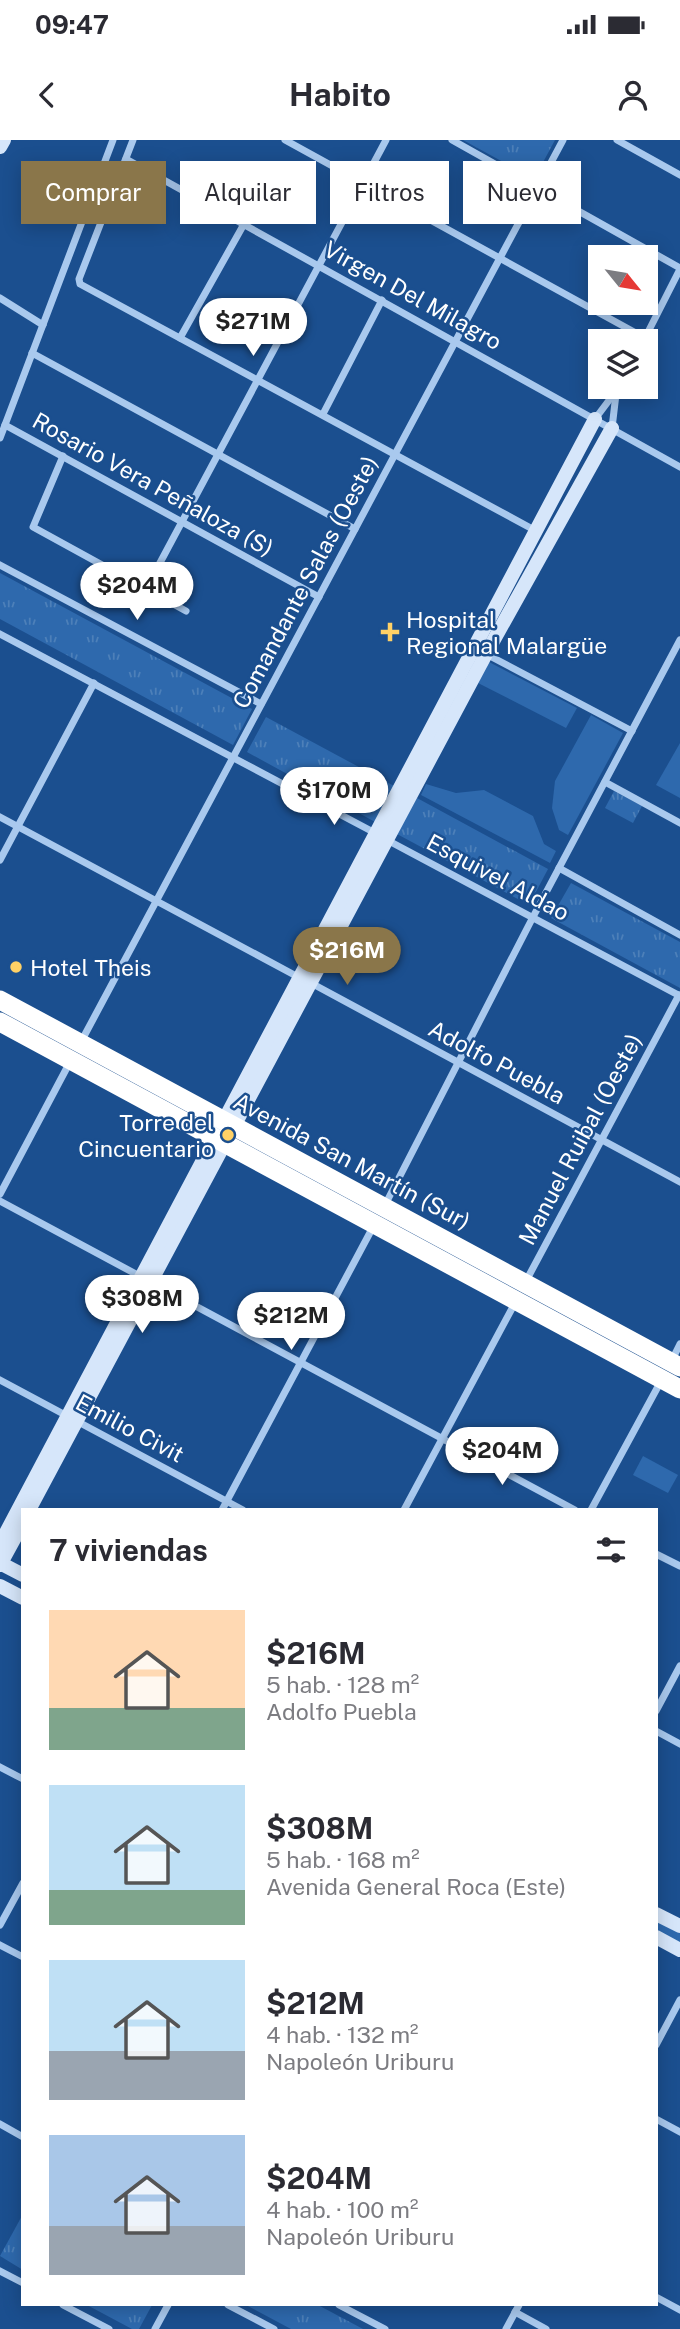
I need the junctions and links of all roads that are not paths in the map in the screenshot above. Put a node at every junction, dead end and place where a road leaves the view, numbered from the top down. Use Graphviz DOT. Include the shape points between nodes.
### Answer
graph roads {
  1 [pos="4,140"];
  2 [pos="113,140"];
  3 [pos="133,140"];
  4 [pos="285,140"];
  5 [pos="386,140"];
  6 [pos="452,140"];
  7 [pos="563,140"];
  8 [pos="617,140"];
  9 [pos="0,147"];
  10 [pos="126,159"];
  11 [pos="374,161"];
  12 [pos="490,161"];
  13 [pos="552,161"];
  14 [pos="330,164"];
  15 [pos="680,175"];
  16 [pos="180,189"];
  17 [pos="581,213"];
  18 [pos="244,224"];
  19 [pos="341,224"];
  20 [pos="439,224"];
  21 [pos="518,224"];
  22 [pos="500,258"];
  23 [pos="319,265"];
  24 [pos="680,269"];
  25 [pos="0,298"];
  26 [pos="382,300"];
  27 [pos="43,325"];
  28 [pos="625,329"];
  29 [pos="650,329"];
  30 [pos="180,338"];
  31 [pos="455,341"];
  32 [pos="32,353"];
  33 [pos="257,379"];
  34 [pos="611,399"];
  35 [pos="617,399"];
  36 [pos="323,414"];
  37 [pos="595,419"];
  38 [pos="5,425"];
  39 [pos="612,428"];
  40 [pos="0,438"];
  41 [pos="217,454"];
  42 [pos="395,454"];
  43 [pos="63,456"];
  44 [pos="680,467"];
  45 [pos="182,522"];
  46 [pos="355,529"];
  47 [pos="534,530"];
  48 [pos="551,539"];
  49 [pos="0,565"];
  50 [pos="146,589"];
  51 [pos="319,597"];
  52 [pos="186,611"];
  53 [pos="0,635"];
  54 [pos="680,640"];
  55 [pos="486,654"];
  56 [pos="94,683"];
  57 [pos="261,704"];
  58 [pos="632,731"];
  59 [pos="233,757"];
  60 [pos="604,782"];
  61 [pos="0,817"];
  62 [pos="680,823"];
  63 [pos="18,826"];
  64 [pos="381,837"];
  65 [pos="0,860"];
  66 [pos="559,868"];
  67 [pos="156,901"];
  68 [pos="533,917"];
  69 [pos="680,935"];
  70 [pos="305,981"];
  71 [pos="679,995"];
  72 [pos="0,1000"];
  73 [pos="0,1022"];
  74 [pos="76,1052"];
  75 [pos="458,1063"];
  76 [pos="224,1132"];
  77 [pos="601,1140"];
  78 [pos="680,1182"];
  79 [pos="0,1194"];
  80 [pos="0,1201"];
  81 [pos="380,1216"];
  82 [pos="145,1279"];
  83 [pos="525,1283"];
  84 [pos="516,1300"];
  85 [pos="301,1363"];
  86 [pos="673,1363"];
  87 [pos="0,1380"];
  88 [pos="680,1389"];
  89 [pos="72,1419"];
  90 [pos="442,1438"];
  91 [pos="227,1502"];
  92 [pos="30,1508"];
  93 [pos="223,1508"];
  94 [pos="239,1508"];
  95 [pos="405,1508"];
  96 [pos="571,1508"];
  97 [pos="592,1508"];
  98 [pos="21,1527"];
  99 [pos="0,1544"];
  100 [pos="658,1555"];
  101 [pos="0,1564"];
  102 [pos="680,1566"];
  103 [pos="21,1574"];
  104 [pos="0,1586"];
  105 [pos="21,1597"];
  106 [pos="680,1666"];
  107 [pos="658,1707"];
  108 [pos="658,1732"];
  109 [pos="680,1744"];
  110 [pos="0,1767"];
  111 [pos="21,1778"];
  112 [pos="21,1887"];
  113 [pos="658,1915"];
  114 [pos="0,1925"];
  115 [pos="680,1926"];
  116 [pos="658,1938"];
  117 [pos="0,1945"];
  118 [pos="680,1950"];
  119 [pos="21,1957"];
  120 [pos="680,2000"];
  121 [pos="658,2041"];
  122 [pos="658,2120"];
  123 [pos="0,2124"];
  124 [pos="680,2132"];
  125 [pos="21,2136"];
  126 [pos="0,2271"];
  127 [pos="21,2282"];
  128 [pos="658,2298"];
  129 [pos="65,2306"];
  130 [pos="167,2306"];
  131 [pos="230,2306"];
  132 [pos="342,2306"];
  133 [pos="517,2308"];
  134 [pos="680,2310"];
  135 [pos="109,2329"];
  136 [pos="155,2329"];
  137 [pos="274,2329"];
  138 [pos="384,2329"];
  139 [pos="506,2329"];
  140 [pos="546,2329"];
  1 -- 9 [label="main road"];
  2 -- 27 [label="street"];
  3 -- 10 [label="street"];
  4 -- 14 [label="street"];
  5 -- 11 [label="street"];
  6 -- 12 [label="street"];
  7 -- 13 [label="street, Comandante Salas (Oeste)"];
  8 -- 15 [label="street"];
  10 -- 16 [label="street, Virgen Del Milagro"];
  10 -- 30 [label="street" via="80,284"];
  17 -- 24 [label="street"];
  18 -- 23 [label="street, Virgen Del Milagro"];
  18 -- 30 [label="street"];
  19 -- 23 [label="street"];
  20 -- 22 [label="street"];
  21 -- 22 [label="street, Comandante Salas (Oeste)"];
  22 -- 28 [label="street"];
  22 -- 31 [label="street, Comandante Salas (Oeste)"];
  23 -- 26 [label="street, Virgen Del Milagro"];
  23 -- 33 [label="street"];
  24 -- 29 [label="street"];
  25 -- 27 [label="street"];
  26 -- 31 [label="street, Virgen Del Milagro"];
  26 -- 36 [label="street"];
  27 -- 32 [label="street"];
  30 -- 33 [label="street"];
  31 -- 37 [label="street, Virgen Del Milagro"];
  31 -- 42 [label="street, Comandante Salas (Oeste)"];
  32 -- 38 [label="street"];
  32 -- 41 [label="street"];
  33 -- 36 [label="street"];
  33 -- 41 [label="street"];
  34 -- 37 [label="street"];
  35 -- 39 [label="street"];
  36 -- 42 [label="street"];
  37 -- 39 [label="street, Virgen Del Milagro"];
  37 -- 47 [label="main road"];
  38 -- 40 [label="street"];
  38 -- 43 [label="street, Rosario Vera Peñaloza (S)"];
  39 -- 44 [label="street, Virgen Del Milagro"];
  39 -- 48 [label="main road"];
  41 -- 45 [label="street"];
  41 -- 46 [label="street"];
  42 -- 46 [label="street, Comandante Salas (Oeste)"];
  42 -- 47 [label="street"];
  43 -- 45 [label="street, Rosario Vera Peñaloza (S)"];
  43 -- 50 [label="street" via="33,527"];
  45 -- 50 [label="street"];
  45 -- 51 [label="street, Rosario Vera Peñaloza (S)"];
  46 -- 51 [label="street, Comandante Salas (Oeste)"];
  47 -- 48 [label="street"];
  47 -- 64 [label="main road"];
  48 -- 55 [label="main road"];
  49 -- 57 [label="street"];
  50 -- 52 [label="street"];
  51 -- 57 [label="street, Comandante Salas (Oeste)"];
  53 -- 56 [label="street, Esquivel Aldao"];
  54 -- 58 [label="street"];
  55 -- 58 [label="street"];
  55 -- 64 [label="main road"];
  56 -- 59 [label="street, Esquivel Aldao"];
  56 -- 63 [label="street"];
  57 -- 59 [label="street, Comandante Salas (Oeste)"];
  58 -- 60 [label="street"];
  59 -- 64 [label="street, Esquivel Aldao"];
  59 -- 67 [label="street, Comandante Salas (Oeste)"];
  60 -- 62 [label="street"];
  60 -- 66 [label="street"];
  61 -- 63 [label="street, Adolfo Puebla"];
  63 -- 65 [label="street"];
  63 -- 67 [label="street, Adolfo Puebla"];
  64 -- 68 [label="street, Esquivel Aldao"];
  64 -- 70 [label="main road"];
  66 -- 68 [label="street"];
  66 -- 69 [label="street"];
  67 -- 70 [label="street, Adolfo Puebla"];
  67 -- 74 [label="street, Comandante Salas (Oeste)"];
  68 -- 71 [label="street, Esquivel Aldao"];
  68 -- 75 [label="street"];
  70 -- 75 [label="street, Adolfo Puebla"];
  70 -- 76 [label="main road"];
  71 -- 77 [label="street, Manuel Ruibal (Oeste)"];
  72 -- 74 [label="highway, Avenida San Martín (Sur)"];
  73 -- 74 [label="highway, Avenida San Martín (Sur)"];
  74 -- 76 [label="highway, Avenida San Martín (Sur)"];
  74 -- 79 [label="street, Comandante Salas (Oeste)"];
  75 -- 77 [label="street, Adolfo Puebla"];
  75 -- 81 [label="street"];
  76 -- 81 [label="highway, Avenida San Martín (Sur)"];
  76 -- 82 [label="main road"];
  77 -- 78 [label="street, Adolfo Puebla"];
  77 -- 83 [label="street, Manuel Ruibal (Oeste)"];
  80 -- 82 [label="street"];
  81 -- 83 [label="highway, Avenida San Martín (Sur)"];
  81 -- 84 [label="highway, Avenida San Martín (Sur)"];
  81 -- 85 [label="street"];
  82 -- 85 [label="street"];
  82 -- 89 [label="main road"];
  83 -- 84 [label="street, Manuel Ruibal (Oeste)"];
  83 -- 86 [label="highway, Avenida San Martín (Sur)"];
  84 -- 86 [label="highway, Avenida San Martín (Sur)"];
  84 -- 90 [label="street, Manuel Ruibal (Oeste)"];
  85 -- 90 [label="street"];
  85 -- 91 [label="street"];
  86 -- 88 [label="highway, Avenida San Martín (Sur)"];
  86 -- 97 [label="street"];
  87 -- 89 [label="street, Emilio Civit"];
  89 -- 91 [label="street, Emilio Civit"];
  89 -- 92 [label="main road"];
  89 -- 99 [label="main road"];
  90 -- 95 [label="street, Manuel Ruibal (Oeste)"];
  90 -- 96 [label="street"];
  91 -- 93 [label="street"];
  91 -- 94 [label="street, Emilio Civit"];
  98 -- 101 [label="main road"];
  100 -- 102 [label="street"];
  101 -- 103 [label="main road"];
  104 -- 105 [label="main road"];
  106 -- 107 [label="street"];
  108 -- 109 [label="street"];
  110 -- 111 [label="street"];
  112 -- 114 [label="street"];
  113 -- 115 [label="main road"];
  116 -- 118 [label="main road"];
  117 -- 119 [label="street"];
  120 -- 121 [label="street"];
  122 -- 124 [label="street"];
  123 -- 125 [label="street"];
  126 -- 127 [label="street"];
  128 -- 134 [label="street"];
  129 -- 135 [label="street"];
  130 -- 136 [label="street"];
  131 -- 137 [label="street"];
  132 -- 138 [label="street"];
  133 -- 139 [label="street"];
  133 -- 140 [label="street"];
}
